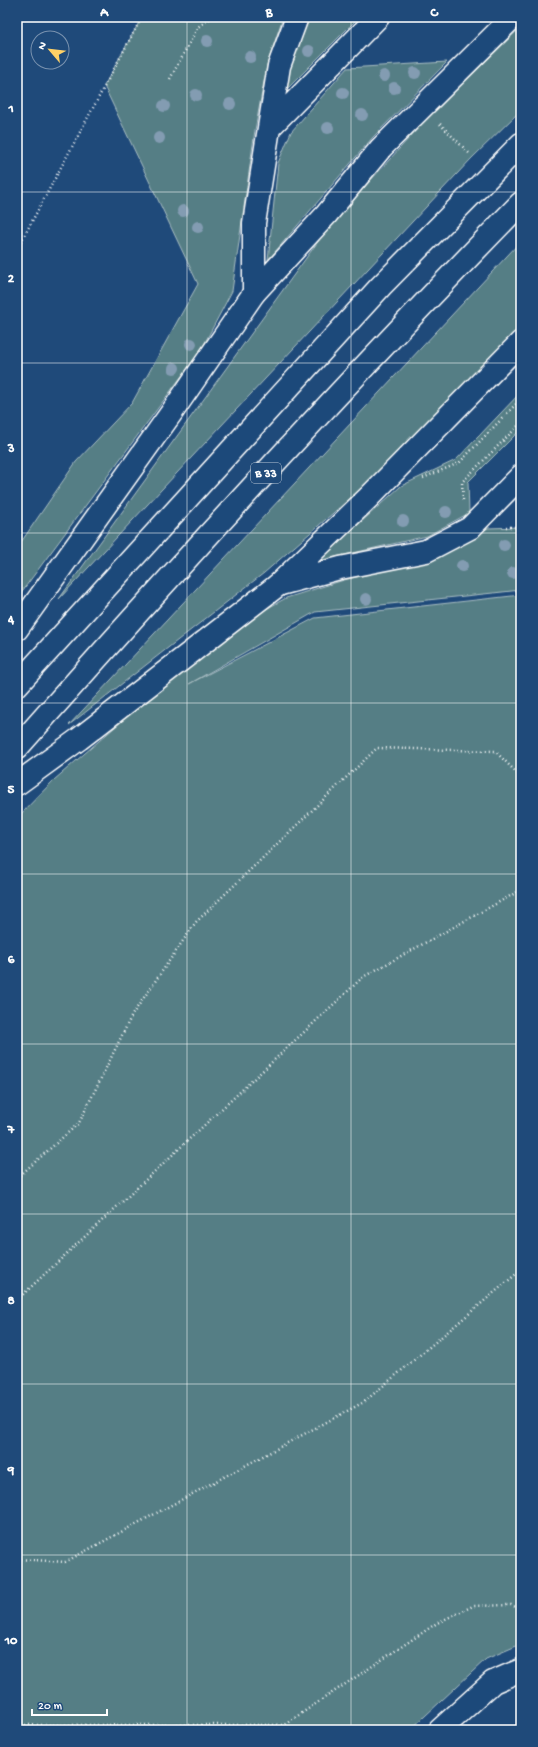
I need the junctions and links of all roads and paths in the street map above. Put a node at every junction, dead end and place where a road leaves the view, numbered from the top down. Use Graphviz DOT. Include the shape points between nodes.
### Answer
graph roads {
  1 [pos="142,17"];
  2 [pos="212,17"];
  3 [pos="297,17"];
  4 [pos="378,17"];
  5 [pos="513,17"];
  6 [pos="170,79"];
  7 [pos="422,107"];
  8 [pos="269,128"];
  9 [pos="521,144"];
  10 [pos="471,155"];
  11 [pos="521,203"];
  12 [pos="17,249"];
  13 [pos="254,293"];
  14 [pos="521,342"];
  15 [pos="521,399"];
  16 [pos="521,423"];
  17 [pos="521,476"];
  18 [pos="389,477"];
  19 [pos="463,502"];
  20 [pos="278,585"];
  21 [pos="17,630"];
  22 [pos="17,685"];
  23 [pos="17,748"];
  24 [pos="521,777"];
  25 [pos="17,784"];
  26 [pos="521,890"];
  27 [pos="17,1178"];
  28 [pos="521,1270"];
  29 [pos="17,1300"];
  30 [pos="17,1559"];
  31 [pos="521,1609"];
  32 [pos="521,1670"];
  33 [pos="17,1725"];
  34 [pos="440,1730"];
  1 -- 12 [label="path"];
  2 -- 6 [label="path" via="198,27"];
  3 -- 8 [label="main road" via="279,66"];
  4 -- 8 [label="main road"];
  5 -- 7 [label="main road"];
  7 -- 10 [label="path"];
  7 -- 13 [label="main road" via="381,148 326,215"];
  8 -- 13 [label="main road" via="254,223"];
  9 -- 22 [label="main road" via="381,286"];
  11 -- 23 [label="main road, B 33" via="408,319 251,488"];
  13 -- 21 [label="main road"];
  14 -- 18 [label="main road"];
  15 -- 18 [label="path" via="459,463 401,486"];
  16 -- 19 [label="path" via="462,482"];
  17 -- 20 [label="main road" via="470,528 426,551 340,568"];
  18 -- 20 [label="main road"];
  20 -- 25 [label="main road"];
  24 -- 27 [label="path" via="495,751 377,748 196,922 132,1015 79,1123"];
  26 -- 29 [label="path" via="363,976"];
  28 -- 30 [label="path" via="364,1402 65,1562"];
  31 -- 33 [label="path" via="511,1605 473,1606 449,1617 284,1725"];
  32 -- 34 [label="main road" via="493,1682"];
}
